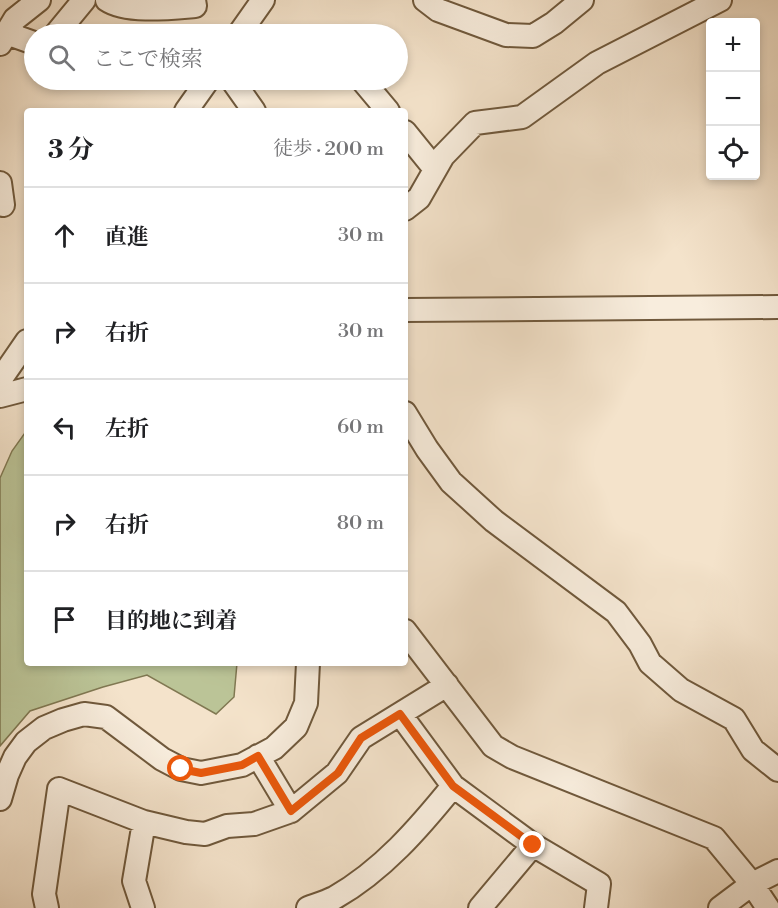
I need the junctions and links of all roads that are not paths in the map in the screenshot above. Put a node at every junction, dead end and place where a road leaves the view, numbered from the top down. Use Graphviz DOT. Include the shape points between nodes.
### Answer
graph roads {
  1 [pos="39,0"];
  2 [pos="84,0"];
  3 [pos="107,0"];
  4 [pos="194,0"];
  5 [pos="263,0"];
  6 [pos="425,0"];
  7 [pos="582,0"];
  8 [pos="720,0"];
  9 [pos="64,24"];
  10 [pos="246,24"];
  11 [pos="3,39"];
  12 [pos="24,42"];
  13 [pos="201,90"];
  14 [pos="239,90"];
  15 [pos="370,90"];
  16 [pos="188,108"];
  17 [pos="252,108"];
  18 [pos="385,108"];
  19 [pos="408,136"];
  20 [pos="435,169"];
  21 [pos="408,206"];
  22 [pos="778,307"];
  23 [pos="408,310"];
  24 [pos="24,345"];
  25 [pos="0,380"];
  26 [pos="24,389"];
  27 [pos="0,396"];
  28 [pos="408,418"];
  29 [pos="408,635"];
  30 [pos="308,666"];
  31 [pos="447,685"];
  32 [pos="400,714"];
  33 [pos="258,756"];
  34 [pos="778,770"];
  35 [pos="453,786"];
  36 [pos="0,799"];
  37 [pos="291,811"];
  38 [pos="144,822"];
  39 [pos="533,845"];
  40 [pos="778,871"];
  41 [pos="752,884"];
  42 [pos="47,908"];
  43 [pos="143,908"];
  44 [pos="308,908"];
  45 [pos="480,908"];
  46 [pos="596,908"];
  47 [pos="720,908"];
  48 [pos="768,908"];
  1 -- 11 [label="street" via="15,20"];
  2 -- 9 [label="street"];
  3 -- 4 [label="street" via="149,10 195,6"];
  5 -- 10 [label="street"];
  6 -- 7 [label="street" via="438,10 506,35 533,36"];
  8 -- 20 [label="street" via="597,63 522,117 475,123"];
  11 -- 12 [label="street"];
  13 -- 16 [label="street"];
  14 -- 17 [label="street"];
  15 -- 18 [label="street"];
  19 -- 20 [label="street"];
  20 -- 21 [label="street" via="418,198"];
  22 -- 23 [label="street"];
  24 -- 25 [label="street"];
  26 -- 27 [label="street"];
  28 -- 34 [label="street" via="451,482 494,521 616,612 650,663 681,690 734,719 753,750"];
  29 -- 31 [label="street"];
  30 -- 33 [label="street" via="306,703 296,727 274,748"];
  31 -- 32 [label="street"];
  31 -- 41 [label="street" via="494,746 512,757 714,838"];
  32 -- 35 [label="street"];
  32 -- 37 [label="street" via="361,738 338,773"];
  33 -- 36 [label="street" via="242,765 201,773 181,769 106,717 84,714 44,728 26,742 6,775"];
  33 -- 37 [label="street"];
  35 -- 39 [label="street"];
  35 -- 44 [label="street" via="424,823 374,871 333,899"];
  37 -- 38 [label="street" via="205,834"];
  38 -- 42 [label="street" via="59,789 44,894"];
  38 -- 43 [label="street" via="134,881"];
  39 -- 45 [label="street"];
  39 -- 46 [label="street" via="599,884"];
  40 -- 41 [label="street"];
  41 -- 47 [label="street"];
  41 -- 48 [label="street"];
}
